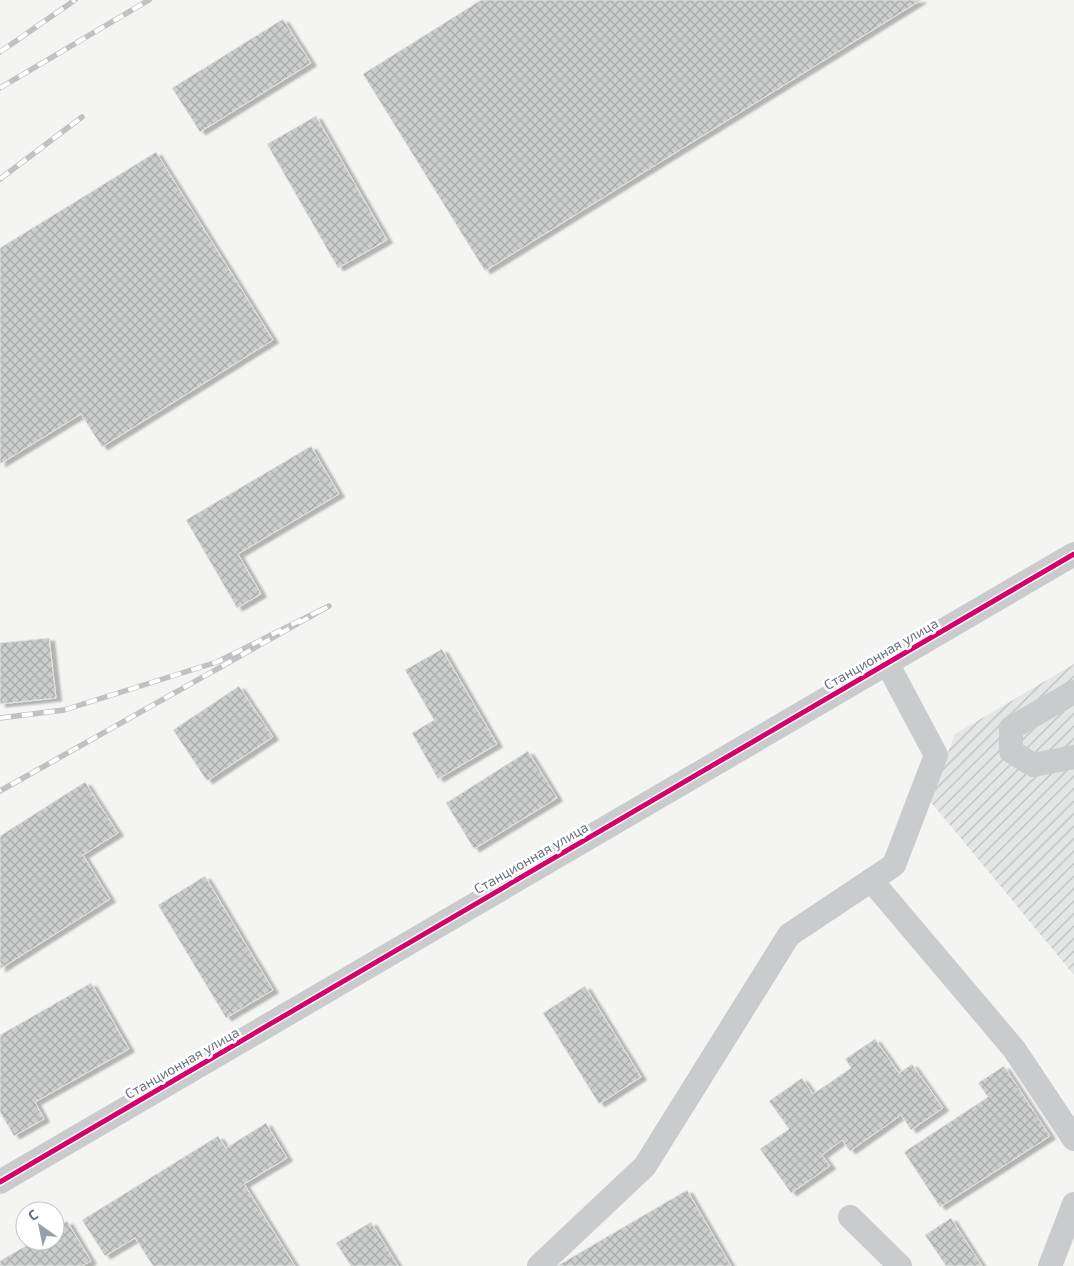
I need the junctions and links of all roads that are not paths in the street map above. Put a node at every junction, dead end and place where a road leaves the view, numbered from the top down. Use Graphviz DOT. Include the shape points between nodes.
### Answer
graph roads {
  1 [pos="1074,554"];
  2 [pos="887,663"];
  3 [pos="1074,692"];
  4 [pos="1074,758"];
  5 [pos="871,880"];
  6 [pos="1074,1139"];
  7 [pos="0,1182"];
  8 [pos="1074,1204"];
  9 [pos="850,1217"];
  10 [pos="539,1266"];
  11 [pos="900,1266"];
  12 [pos="1050,1266"];
  1 -- 2 [label="street, Станционная улица"];
  2 -- 5 [label="street" via="936,755 894,865"];
  2 -- 7 [label="street, Станционная улица"];
  3 -- 4 [label="street" via="1011,728 1011,751 1033,765"];
  5 -- 6 [label="street" via="1014,1049"];
  5 -- 10 [label="street" via="789,934 645,1166"];
  8 -- 12 [label="street"];
  9 -- 11 [label="street"];
}
